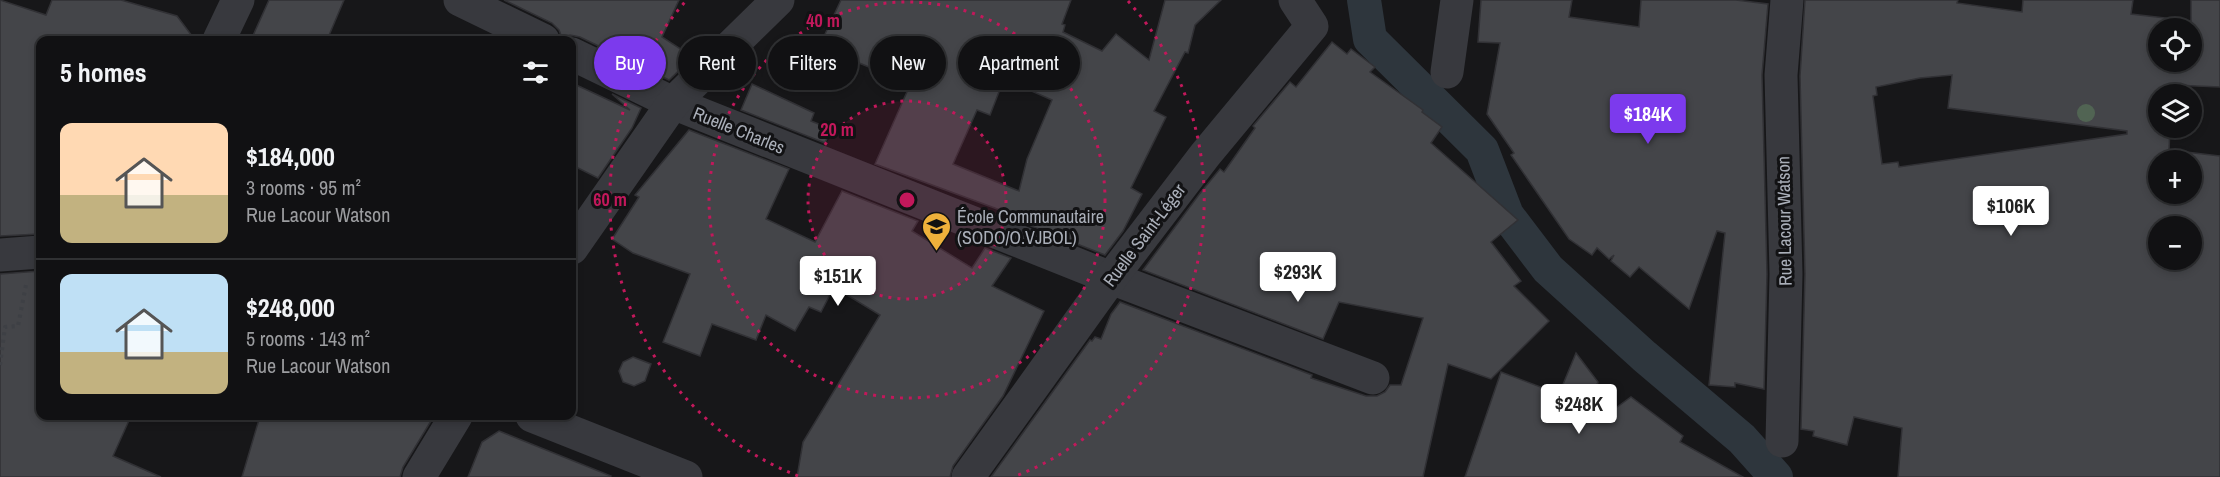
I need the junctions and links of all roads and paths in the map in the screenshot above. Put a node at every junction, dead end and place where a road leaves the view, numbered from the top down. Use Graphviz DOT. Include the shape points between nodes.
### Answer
graph roads {
  1 [pos="238,0"];
  2 [pos="460,0"];
  3 [pos="778,0"];
  4 [pos="1295,0"];
  5 [pos="1457,0"];
  6 [pos="1787,0"];
  7 [pos="221,36"];
  8 [pos="535,36"];
  9 [pos="576,56"];
  10 [pos="1447,72"];
  11 [pos="673,103"];
  12 [pos="576,242"];
  13 [pos="36,253"];
  14 [pos="0,255"];
  15 [pos="1111,278"];
  16 [pos="0,365"];
  17 [pos="1373,378"];
  18 [pos="454,420"];
  19 [pos="542,420"];
  20 [pos="1782,441"];
  21 [pos="419,477"];
  22 [pos="686,477"];
  23 [pos="968,477"];
  1 -- 7 [label="street"];
  2 -- 8 [label="street"];
  3 -- 11 [label="street"];
  4 -- 15 [label="street, Ruelle Saint-Léger" via="1312,26"];
  5 -- 10 [label="street"];
  6 -- 20 [label="street, Rue Lacour Watson" via="1781,75 1786,274"];
  9 -- 11 [label="street, Ruelle Charles"];
  11 -- 12 [label="street"];
  11 -- 15 [label="street, Ruelle Charles"];
  13 -- 14 [label="street"];
  13 -- 16 [label="path" via="18,326 5,327"];
  15 -- 17 [label="street, Ruelle Charles"];
  15 -- 23 [label="street, Ruelle Saint-Léger"];
  18 -- 21 [label="street"];
  19 -- 22 [label="street"];
}
